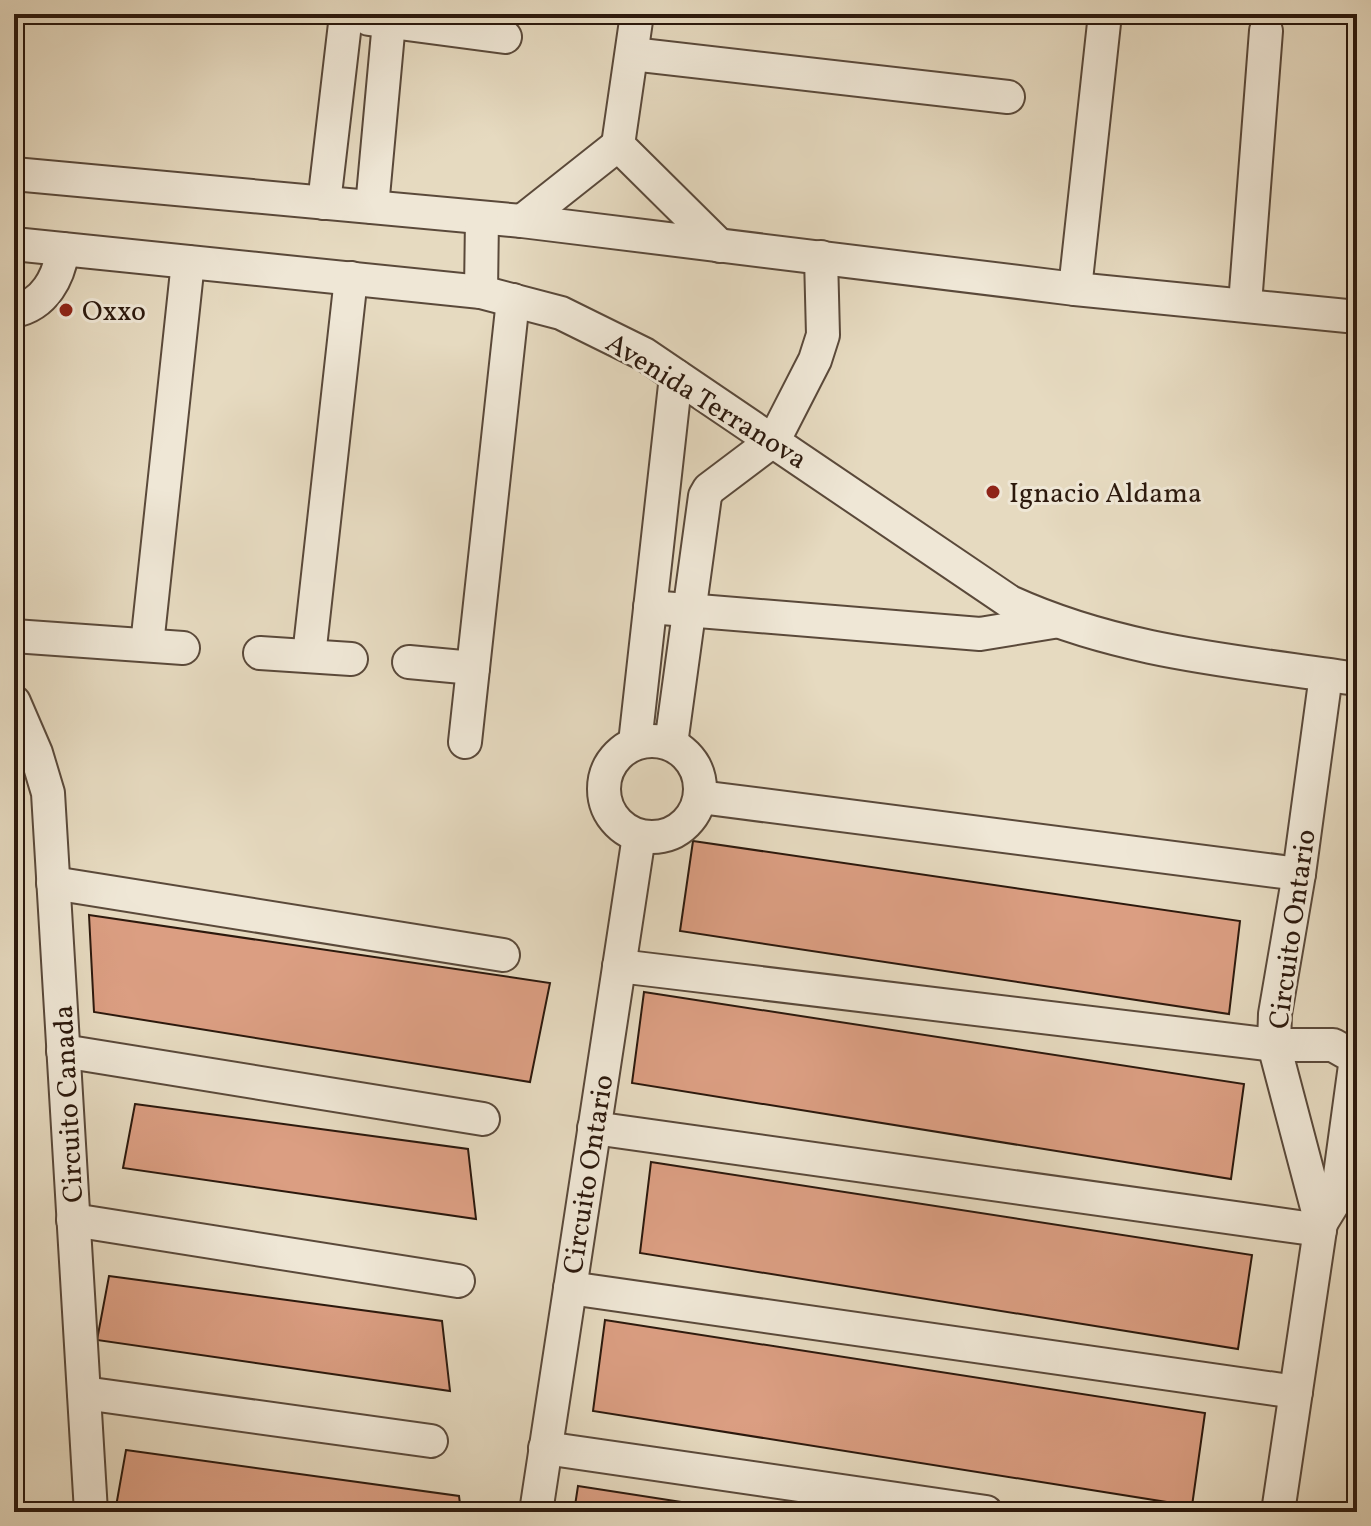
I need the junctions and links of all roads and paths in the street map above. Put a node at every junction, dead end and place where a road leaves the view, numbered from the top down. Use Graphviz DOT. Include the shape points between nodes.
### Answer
graph roads {
  1 [pos="637,14"];
  2 [pos="1105,14"];
  3 [pos="341,15"];
  4 [pos="389,22"];
  5 [pos="448,22"];
  6 [pos="1266,31"];
  7 [pos="505,37"];
  8 [pos="632,54"];
  9 [pos="1008,97"];
  10 [pos="618,145"];
  11 [pos="14,174"];
  12 [pos="324,203"];
  13 [pos="372,207"];
  14 [pos="482,218"];
  15 [pos="522,221"];
  16 [pos="14,244"];
  17 [pos="720,246"];
  18 [pos="63,249"];
  19 [pos="821,257"];
  20 [pos="188,262"];
  21 [pos="351,278"];
  22 [pos="1075,289"];
  23 [pos="481,292"];
  24 [pos="513,300"];
  25 [pos="1245,304"];
  26 [pos="14,311"];
  27 [pos="1357,317"];
  28 [pos="676,376"];
  29 [pos="774,440"];
  30 [pos="650,607"];
  31 [pos="689,612"];
  32 [pos="1053,622"];
  33 [pos="14,636"];
  34 [pos="147,645"];
  35 [pos="183,648"];
  36 [pos="260,653"];
  37 [pos="309,656"];
  38 [pos="351,659"];
  39 [pos="409,662"];
  40 [pos="473,668"];
  41 [pos="1342,677"];
  42 [pos="14,702"];
  43 [pos="465,742"];
  44 [pos="635,743"];
  45 [pos="671,744"];
  46 [pos="700,797"];
  47 [pos="639,836"];
  48 [pos="1299,874"];
  49 [pos="53,883"];
  50 [pos="503,955"];
  51 [pos="619,966"];
  52 [pos="1274,1045"];
  53 [pos="63,1051"];
  54 [pos="483,1119"];
  55 [pos="594,1128"];
  56 [pos="73,1220"];
  57 [pos="1320,1227"];
  58 [pos="458,1281"];
  59 [pos="570,1288"];
  60 [pos="1296,1392"];
  61 [pos="84,1393"];
  62 [pos="431,1441"];
  63 [pos="545,1448"];
  64 [pos="91,1512"];
  65 [pos="536,1512"];
  66 [pos="986,1512"];
  67 [pos="1278,1512"];
  1 -- 8 [label="street"];
  2 -- 22 [label="street"];
  3 -- 4 [label="street"];
  3 -- 12 [label="street"];
  4 -- 5 [label="street"];
  4 -- 13 [label="street"];
  5 -- 7 [label="street"];
  6 -- 25 [label="street"];
  8 -- 9 [label="street"];
  8 -- 10 [label="street"];
  10 -- 15 [label="street"];
  10 -- 17 [label="street"];
  11 -- 12 [label="street"];
  12 -- 13 [label="street"];
  13 -- 14 [label="street"];
  14 -- 15 [label="street"];
  14 -- 23 [label="street"];
  15 -- 17 [label="street"];
  16 -- 18 [label="street, Avenida Terranova"];
  17 -- 19 [label="street"];
  18 -- 20 [label="street, Avenida Terranova"];
  18 -- 26 [label="street" via="52,284 39,299"];
  19 -- 22 [label="street"];
  19 -- 29 [label="street" via="823,335"];
  20 -- 21 [label="street, Avenida Terranova"];
  20 -- 34 [label="street"];
  21 -- 23 [label="street, Avenida Terranova"];
  21 -- 37 [label="street"];
  22 -- 25 [label="street"];
  23 -- 24 [label="street, Avenida Terranova"];
  24 -- 28 [label="street, Avenida Terranova" via="561,313"];
  24 -- 40 [label="street"];
  25 -- 27 [label="street"];
  28 -- 29 [label="street, Avenida Terranova"];
  28 -- 30 [label="street"];
  29 -- 31 [label="street" via="705,496"];
  29 -- 32 [label="street, Avenida Terranova" via="979,582"];
  30 -- 31 [label="street"];
  30 -- 44 [label="street"];
  31 -- 32 [label="street" via="980,634"];
  31 -- 45 [label="street"];
  32 -- 41 [label="street, Avenida Terranova" via="1173,652"];
  33 -- 34 [label="street"];
  34 -- 35 [label="street"];
  36 -- 37 [label="street"];
  37 -- 38 [label="street"];
  39 -- 40 [label="street"];
  40 -- 43 [label="street"];
  41 -- 48 [label="street, Circuito Ontario"];
  42 -- 49 [label="street, Circuito Canada" via="48,793"];
  44 -- 45 [label="street"];
  44 -- 47 [label="street" via="613,759 603,795 621,827"];
  45 -- 46 [label="street" via="695,766"];
  46 -- 47 [label="street" via="690,819 676,831"];
  46 -- 48 [label="street"];
  47 -- 51 [label="street, Circuito Ontario"];
  48 -- 52 [label="street, Circuito Ontario"];
  49 -- 50 [label="street"];
  49 -- 53 [label="street, Circuito Canada"];
  51 -- 52 [label="street"];
  51 -- 55 [label="street, Circuito Ontario"];
  52 -- 57 [label="street, Circuito Ontario"];
  52 -- 57 [label="street" via="1333,1045 1356,1058 1337,1197"];
  53 -- 54 [label="street"];
  53 -- 56 [label="street, Circuito Canada"];
  55 -- 57 [label="street"];
  55 -- 59 [label="street, Circuito Ontario"];
  56 -- 58 [label="street"];
  56 -- 61 [label="street, Circuito Canada"];
  57 -- 60 [label="street, Circuito Ontario"];
  59 -- 60 [label="street"];
  59 -- 63 [label="street, Circuito Ontario"];
  60 -- 67 [label="street, Circuito Ontario"];
  61 -- 62 [label="street"];
  61 -- 64 [label="street, Circuito Canada"];
  63 -- 65 [label="street, Circuito Ontario"];
  63 -- 66 [label="street"];
}
